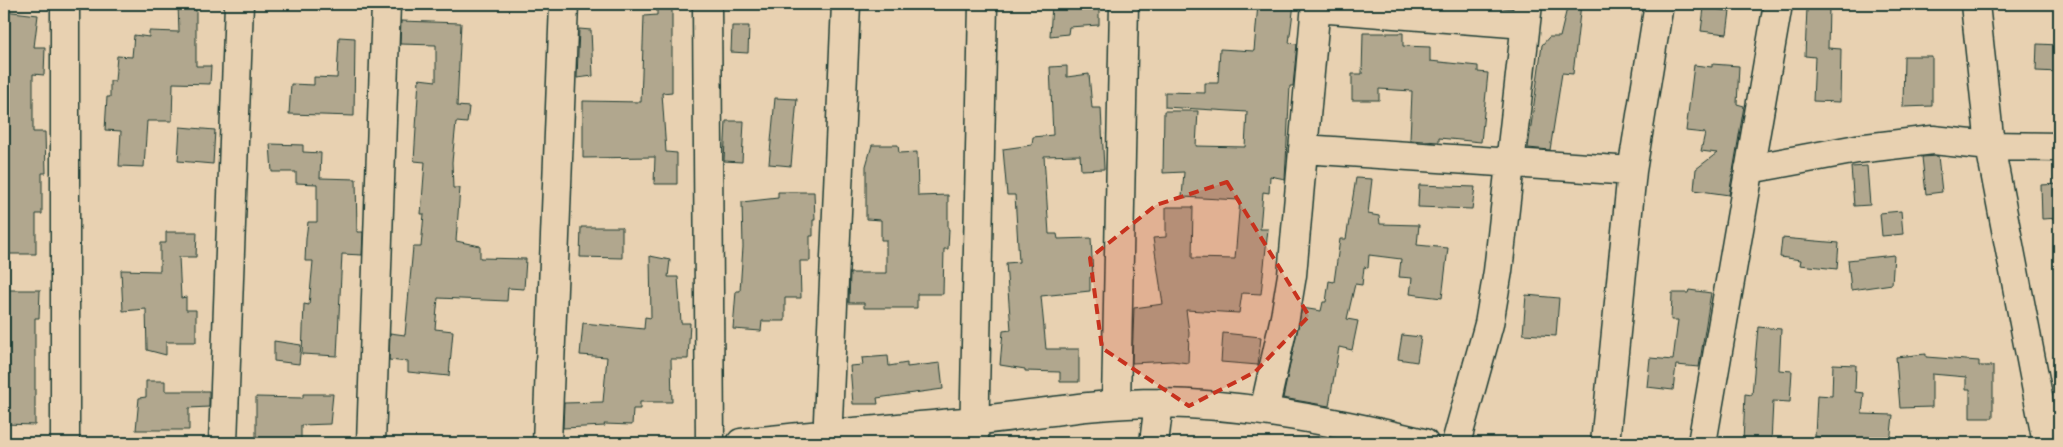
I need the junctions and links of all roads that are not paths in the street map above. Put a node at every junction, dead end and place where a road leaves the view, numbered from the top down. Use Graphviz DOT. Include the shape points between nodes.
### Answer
graph roads {
  1 [pos="65,4"];
  2 [pos="239,4"];
  3 [pos="386,4"];
  4 [pos="564,4"];
  5 [pos="707,4"];
  6 [pos="846,4"];
  7 [pos="983,4"];
  8 [pos="1124,4"];
  9 [pos="1660,4"];
  10 [pos="1778,4"];
  11 [pos="1975,4"];
  12 [pos="1316,6"];
  13 [pos="1402,9"];
  14 [pos="1527,14"];
  15 [pos="1990,146"];
  16 [pos="2059,147"];
  17 [pos="1303,149"];
  18 [pos="1510,162"];
  19 [pos="1749,169"];
  20 [pos="1632,171"];
  21 [pos="1159,403"];
  22 [pos="1116,404"];
  23 [pos="1264,411"];
  24 [pos="974,432"];
  25 [pos="1321,432"];
  26 [pos="2050,436"];
  27 [pos="827,438"];
  28 [pos="65,443"];
  29 [pos="223,443"];
  30 [pos="371,443"];
  31 [pos="546,443"];
  32 [pos="710,443"];
  33 [pos="741,443"];
  34 [pos="1154,443"];
  35 [pos="1424,443"];
  36 [pos="1456,443"];
  37 [pos="1605,443"];
  38 [pos="1702,443"];
  1 -- 28 [label="street"];
  2 -- 29 [label="street"];
  3 -- 30 [label="street"];
  4 -- 31 [label="street"];
  5 -- 32 [label="street"];
  6 -- 27 [label="street"];
  7 -- 24 [label="street"];
  8 -- 22 [label="street"];
  9 -- 20 [label="street"];
  10 -- 19 [label="street"];
  11 -- 15 [label="street"];
  12 -- 13 [label="street"];
  12 -- 17 [label="street"];
  13 -- 14 [label="street"];
  14 -- 18 [label="street"];
  15 -- 16 [label="street"];
  15 -- 19 [label="street" via="1934,140 1857,148"];
  15 -- 26 [label="street"];
  17 -- 18 [label="street"];
  17 -- 23 [label="street" via="1290,283"];
  18 -- 20 [label="street"];
  18 -- 36 [label="street" via="1489,324"];
  19 -- 38 [label="street"];
  20 -- 37 [label="street"];
  21 -- 22 [label="street"];
  21 -- 23 [label="street"];
  21 -- 34 [label="street"];
  22 -- 24 [label="street"];
  23 -- 25 [label="street"];
  24 -- 27 [label="street"];
  25 -- 35 [label="street"];
  27 -- 33 [label="street"];
}
